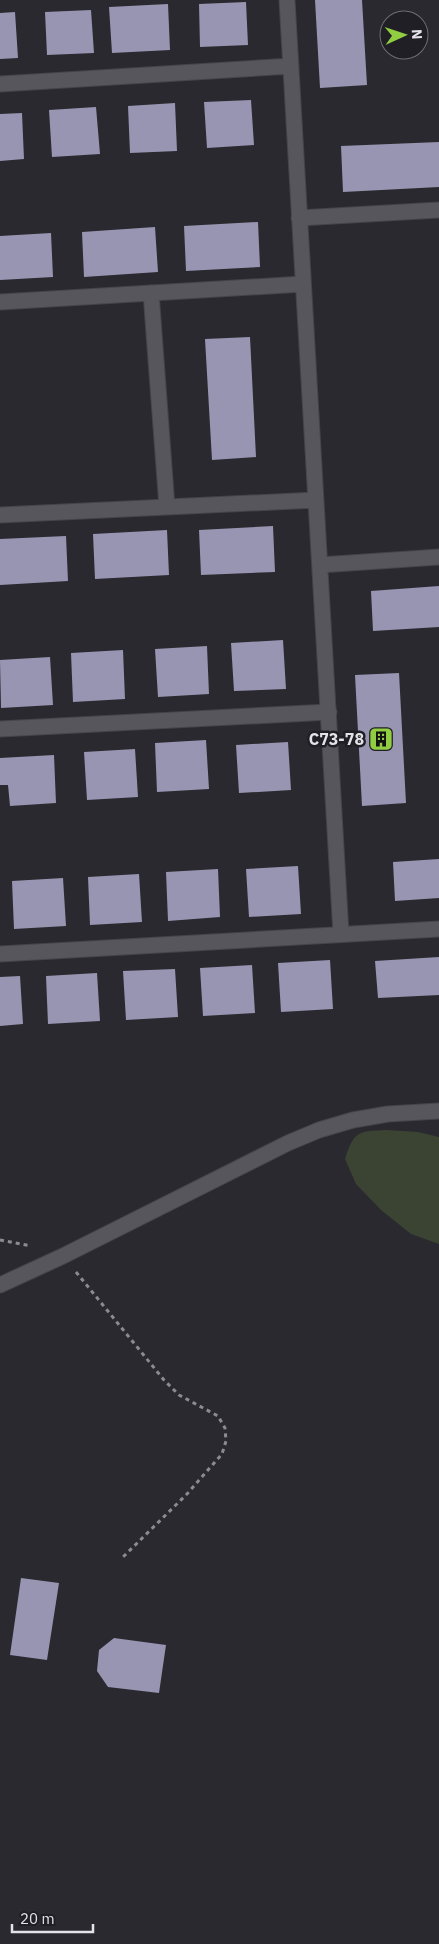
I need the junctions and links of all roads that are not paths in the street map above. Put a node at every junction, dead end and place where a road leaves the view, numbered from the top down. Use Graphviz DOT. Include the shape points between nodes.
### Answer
graph roads {
  1 [pos="287,0"];
  2 [pos="291,66"];
  3 [pos="0,84"];
  4 [pos="439,210"];
  5 [pos="300,218"];
  6 [pos="303,284"];
  7 [pos="151,293"];
  8 [pos="0,302"];
  9 [pos="316,500"];
  10 [pos="167,507"];
  11 [pos="0,515"];
  12 [pos="439,557"];
  13 [pos="320,565"];
  14 [pos="328,712"];
  15 [pos="0,729"];
  16 [pos="439,929"];
  17 [pos="341,934"];
  18 [pos="0,954"];
  19 [pos="439,1112"];
  20 [pos="0,1285"];
  1 -- 2 [label="street"];
  2 -- 3 [label="street"];
  2 -- 5 [label="street"];
  4 -- 5 [label="street"];
  5 -- 6 [label="street"];
  6 -- 7 [label="street"];
  6 -- 9 [label="street"];
  7 -- 8 [label="street"];
  7 -- 10 [label="street"];
  9 -- 10 [label="street"];
  9 -- 13 [label="street"];
  10 -- 11 [label="street"];
  12 -- 13 [label="street"];
  13 -- 14 [label="street"];
  14 -- 15 [label="street"];
  14 -- 17 [label="street"];
  16 -- 17 [label="street"];
  17 -- 18 [label="street"];
  19 -- 20 [label="street" via="368,1116 319,1130"];
}
